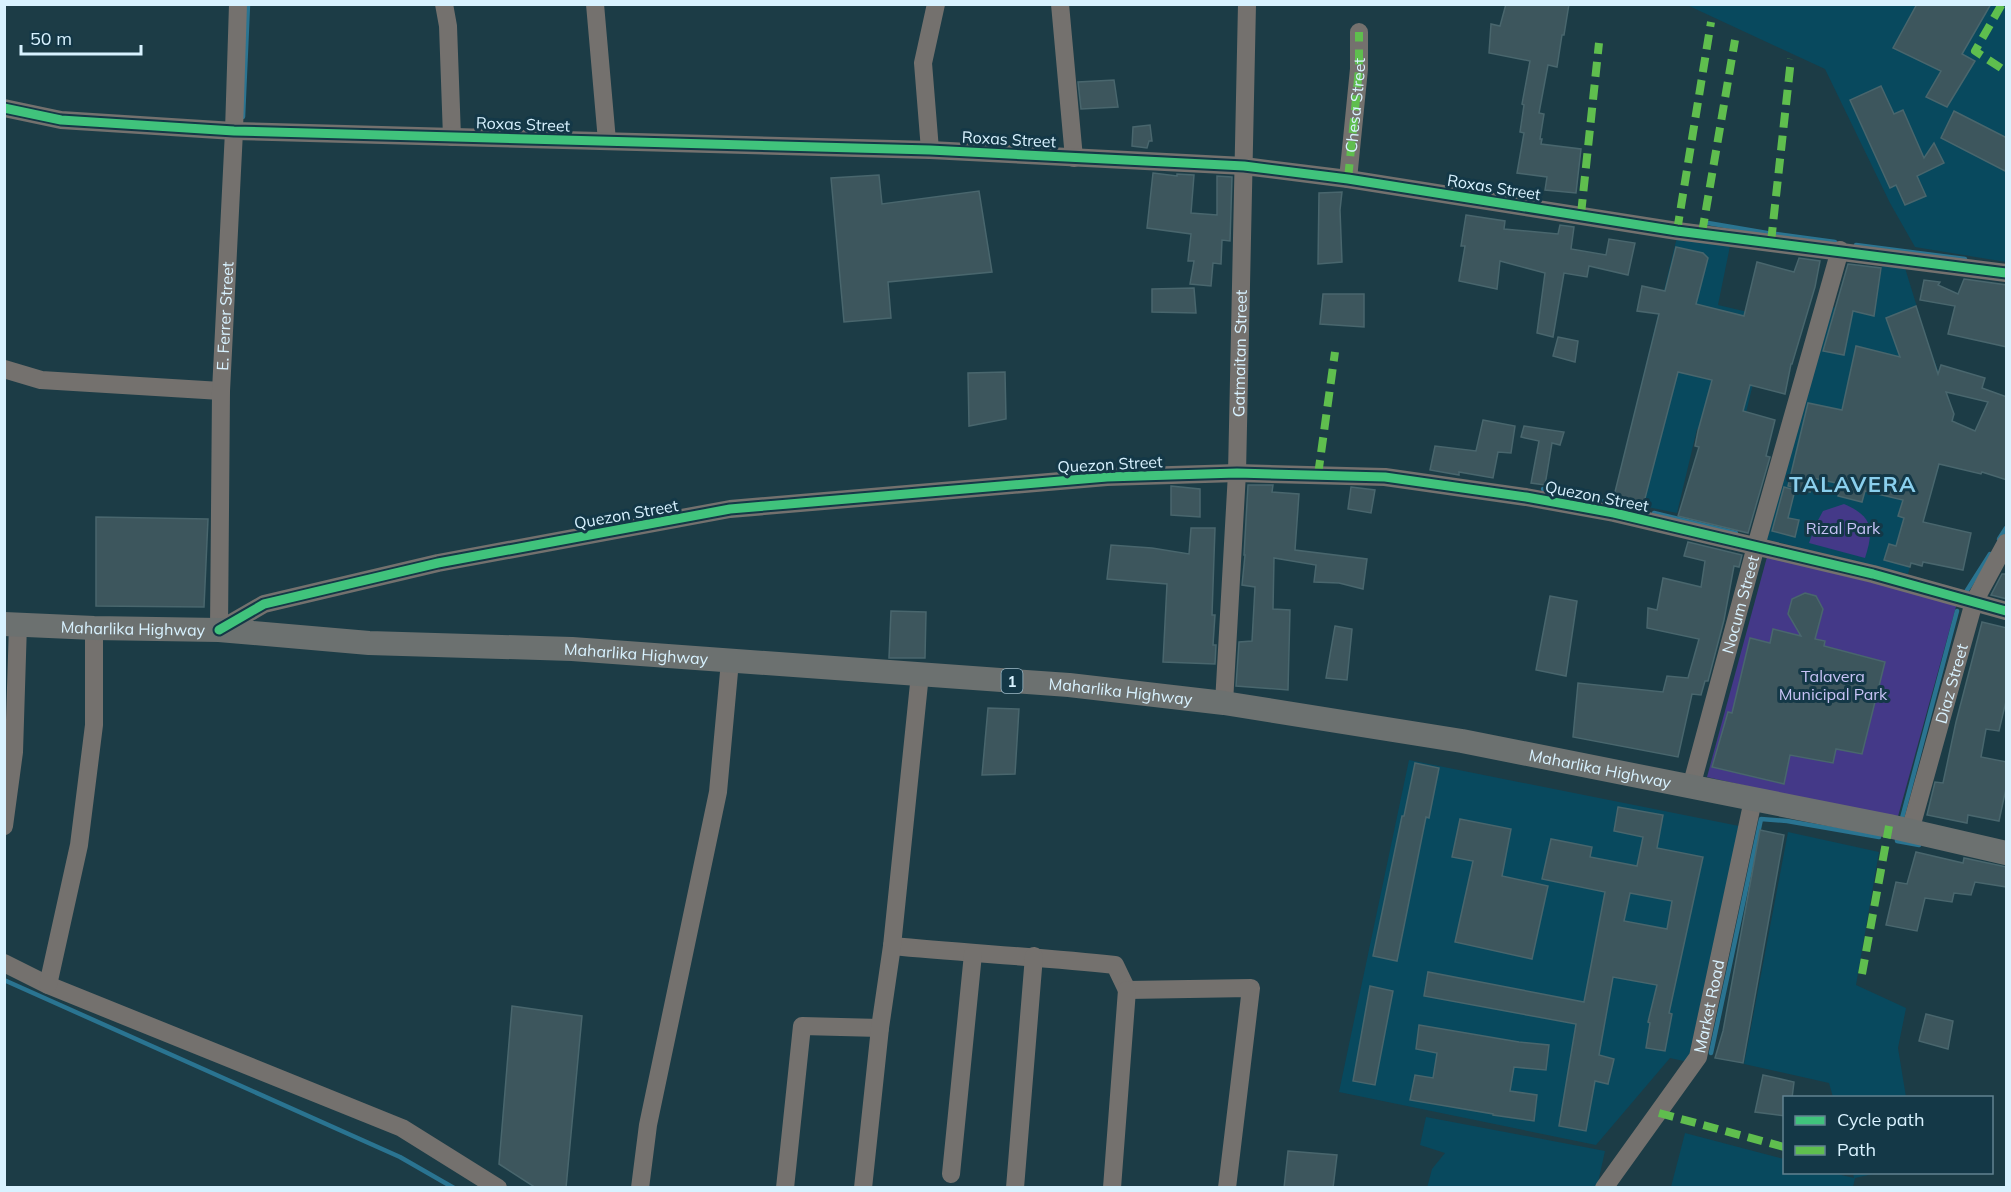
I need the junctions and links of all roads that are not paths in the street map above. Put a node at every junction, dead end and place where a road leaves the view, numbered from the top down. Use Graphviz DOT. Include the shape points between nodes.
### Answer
graph roads {
  1 [pos="238,4"];
  2 [pos="444,4"];
  3 [pos="595,4"];
  4 [pos="936,4"];
  5 [pos="1060,4"];
  6 [pos="1246,4"];
  7 [pos="1359,32"];
  8 [pos="4,108"];
  9 [pos="234,131"];
  10 [pos="452,137"];
  11 [pos="607,141"];
  12 [pos="930,150"];
  13 [pos="1074,158"];
  14 [pos="1244,166"];
  15 [pos="1348,179"];
  16 [pos="1840,250"];
  17 [pos="2007,273"];
  18 [pos="4,369"];
  19 [pos="221,391"];
  20 [pos="1237,473"];
  21 [pos="2007,543"];
  22 [pos="1756,546"];
  23 [pos="1974,602"];
  24 [pos="2007,610"];
  25 [pos="11,624"];
  26 [pos="94,628"];
  27 [pos="219,630"];
  28 [pos="730,661"];
  29 [pos="920,674"];
  30 [pos="1224,703"];
  31 [pos="1690,787"];
  32 [pos="1753,800"];
  33 [pos="4,826"];
  34 [pos="1910,831"];
  35 [pos="2007,853"];
  36 [pos="892,946"];
  37 [pos="973,954"];
  38 [pos="1034,956"];
  39 [pos="4,963"];
  40 [pos="48,985"];
  41 [pos="1127,990"];
  42 [pos="880,1029"];
  43 [pos="951,1174"];
  44 [pos="498,1188"];
  45 [pos="640,1188"];
  46 [pos="785,1188"];
  47 [pos="863,1188"];
  48 [pos="1015,1188"];
  49 [pos="1112,1188"];
  50 [pos="1227,1188"];
  51 [pos="1604,1188"];
  1 -- 9 [label="street, E. Ferrer Street"];
  2 -- 10 [label="street"];
  3 -- 11 [label="street"];
  4 -- 12 [label="street" via="923,63"];
  5 -- 13 [label="street"];
  6 -- 14 [label="street, Gatmaitan Street"];
  7 -- 15 [label="street, Chesa Street"];
  8 -- 9 [label="street, Roxas Street" via="61,120"];
  9 -- 10 [label="street, Roxas Street"];
  9 -- 19 [label="street, E. Ferrer Street"];
  10 -- 11 [label="street, Roxas Street"];
  11 -- 12 [label="street, Roxas Street"];
  12 -- 13 [label="street, Roxas Street"];
  13 -- 14 [label="street, Roxas Street"];
  14 -- 15 [label="street, Roxas Street"];
  14 -- 20 [label="street, Gatmaitan Street"];
  15 -- 16 [label="street, Roxas Street" via="1677,231"];
  16 -- 17 [label="street, Roxas Street"];
  16 -- 22 [label="street, Nocum Street"];
  18 -- 19 [label="street" via="41,380"];
  19 -- 27 [label="street, E. Ferrer Street"];
  20 -- 22 [label="street, Quezon Street" via="1385,477 1614,513"];
  20 -- 27 [label="street, Quezon Street" via="1107,477 730,509 438,563 276,601"];
  20 -- 30 [label="street, Gatmaitan Street"];
  21 -- 23 [label="street, Diaz Street"];
  22 -- 23 [label="street, Quezon Street"];
  22 -- 31 [label="street, Nocum Street"];
  23 -- 24 [label="street, Quezon Street"];
  23 -- 34 [label="street, Diaz Street"];
  25 -- 26 [label="main road, Maharlika Highway / 1"];
  25 -- 33 [label="street" via="14,752"];
  26 -- 27 [label="main road, Maharlika Highway / 1"];
  26 -- 40 [label="street" via="94,725 79,845"];
  27 -- 28 [label="main road, Maharlika Highway / 1"];
  28 -- 29 [label="main road, Maharlika Highway / 1"];
  28 -- 45 [label="street" via="718,792 648,1125"];
  29 -- 30 [label="main road, Maharlika Highway / 1" via="1069,685"];
  29 -- 36 [label="street"];
  30 -- 31 [label="main road, Maharlika Highway / 1" via="1462,741"];
  31 -- 32 [label="main road, Maharlika Highway / 1"];
  32 -- 34 [label="main road, Maharlika Highway / 1"];
  32 -- 51 [label="street, Market Road" via="1698,1056"];
  34 -- 35 [label="main road, Maharlika Highway / 1"];
  36 -- 37 [label="street"];
  36 -- 42 [label="street"];
  37 -- 38 [label="street"];
  37 -- 43 [label="street"];
  38 -- 41 [label="street" via="1114,965"];
  38 -- 48 [label="street"];
  39 -- 40 [label="street"];
  40 -- 44 [label="street" via="402,1128"];
  41 -- 49 [label="street"];
  41 -- 50 [label="street" via="1251,987"];
  42 -- 46 [label="street" via="802,1026"];
  42 -- 47 [label="street"];
}
